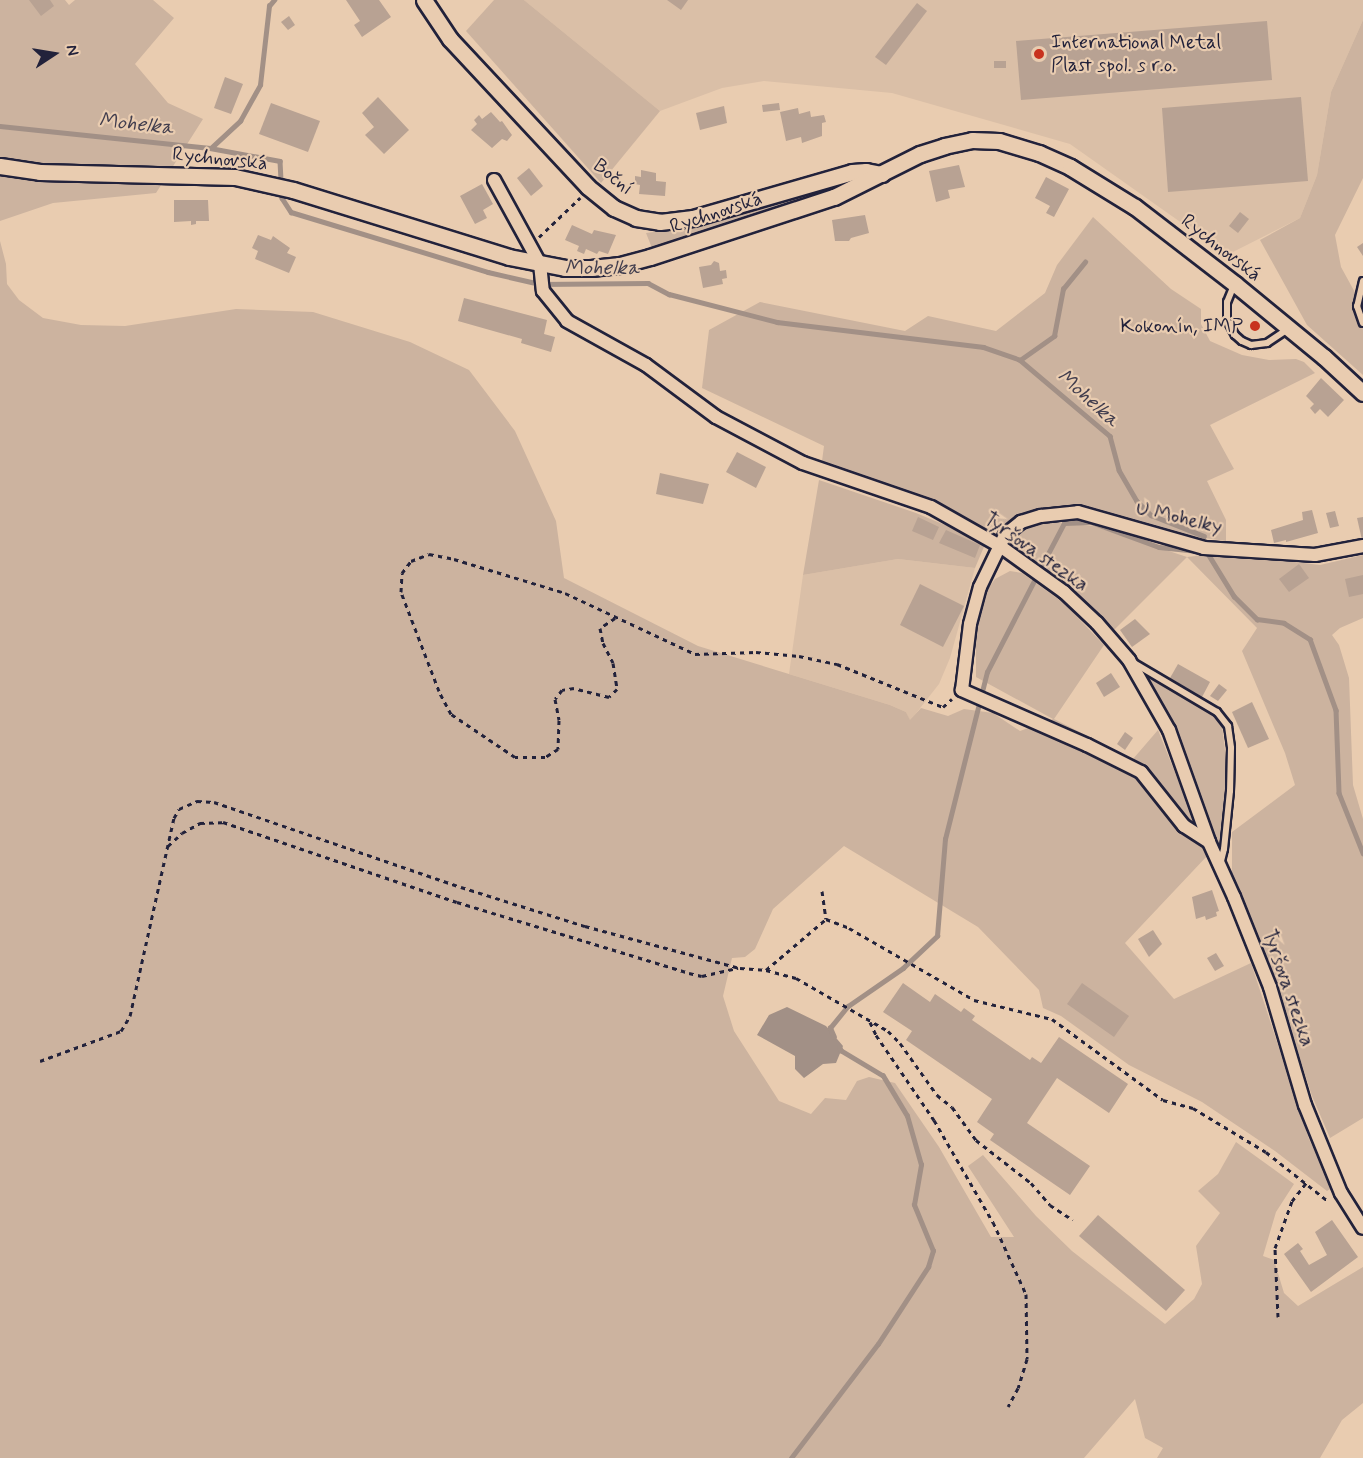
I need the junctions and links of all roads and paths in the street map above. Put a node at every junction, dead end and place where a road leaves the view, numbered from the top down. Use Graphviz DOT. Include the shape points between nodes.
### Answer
graph roads {
  1 [pos="424,0"];
  2 [pos="0,166"];
  3 [pos="882,174"];
  4 [pos="494,180"];
  5 [pos="588,187"];
  6 [pos="530,246"];
  7 [pos="541,269"];
  8 [pos="1363,281"];
  9 [pos="1235,284"];
  10 [pos="1363,323"];
  11 [pos="1288,328"];
  12 [pos="1363,393"];
  13 [pos="1000,546"];
  14 [pos="1363,546"];
  15 [pos="615,618"];
  16 [pos="1129,660"];
  17 [pos="962,690"];
  18 [pos="1209,842"];
  19 [pos="167,847"];
  20 [pos="1220,866"];
  21 [pos="822,891"];
  22 [pos="826,920"];
  23 [pos="740,968"];
  24 [pos="766,970"];
  25 [pos="870,1022"];
  26 [pos="40,1061"];
  27 [pos="1306,1182"];
  28 [pos="1350,1208"];
  29 [pos="1073,1220"];
  30 [pos="1363,1228"];
  31 [pos="1278,1317"];
  32 [pos="1008,1407"];
  1 -- 5 [label="street, Boční" via="450,39"];
  2 -- 7 [label="street, Rychnovská" via="39,172 235,177 267,183"];
  3 -- 5 [label="street, Boční" via="852,172 693,218 660,222 636,218 614,208"];
  3 -- 7 [label="street, Rychnovská" via="834,197 620,265"];
  3 -- 9 [label="street, Rychnovská" via="920,154 958,142 986,140 1011,144 1071,167 1105,187"];
  4 -- 6 [label="street, Tyršova stezka"];
  5 -- 6 [label="path"];
  6 -- 7 [label="street, Tyršova stezka"];
  7 -- 13 [label="street, Tyršova stezka" via="543,291 567,321 646,365 716,417 803,464 931,507"];
  8 -- 10 [label="lane" via="1357,297"];
  9 -- 11 [label="street, Rychnovská"];
  9 -- 11 [label="lane" via="1226,312 1230,327 1242,340 1251,345 1267,343"];
  11 -- 12 [label="street, Rychnovská"];
  13 -- 14 [label="street, U Mohelky" via="1005,535 1021,522 1078,512 1204,548 1315,555"];
  13 -- 16 [label="street, Tyršova stezka" via="1064,592 1097,622"];
  13 -- 17 [label="street, U Mohelky" via="980,587 970,624"];
  15 -- 15 [label="path" via="565,593 454,559 429,554 411,561 402,573 401,592 451,714 515,757 545,757 558,749 560,729 555,699 562,690 574,688 609,697 617,689 613,663 600,628"];
  15 -- 17 [label="path" via="694,654 756,652 837,664 943,707"];
  16 -- 18 [label="street, Tyršova stezka" via="1169,730"];
  16 -- 20 [label="lane" via="1217,712 1227,726 1230,791"];
  17 -- 18 [label="street" via="1141,772 1184,826"];
  18 -- 20 [label="street, Tyršova stezka"];
  19 -- 23 [label="path" via="200,823 223,822 457,902 688,973 710,975"];
  19 -- 23 [label="path" via="178,809 197,801 214,802 461,888"];
  19 -- 26 [label="path" via="130,1016 121,1031 112,1036"];
  20 -- 28 [label="street, Tyršova stezka" via="1270,987 1305,1105"];
  21 -- 22 [label="path"];
  22 -- 24 [label="path"];
  22 -- 27 [label="path" via="849,927 974,1000 1052,1019 1163,1100 1193,1108 1266,1152"];
  23 -- 24 [label="path"];
  24 -- 25 [label="path" via="796,978"];
  25 -- 29 [label="path" via="900,1043 928,1084 952,1107 976,1140 1031,1183 1050,1205"];
  25 -- 32 [label="path" via="934,1120 993,1222 1026,1294 1027,1359"];
  27 -- 28 [label="path" via="1331,1204"];
  27 -- 31 [label="path" via="1292,1201 1275,1248"];
  28 -- 30 [label="street, Tyršova stezka"];
}
